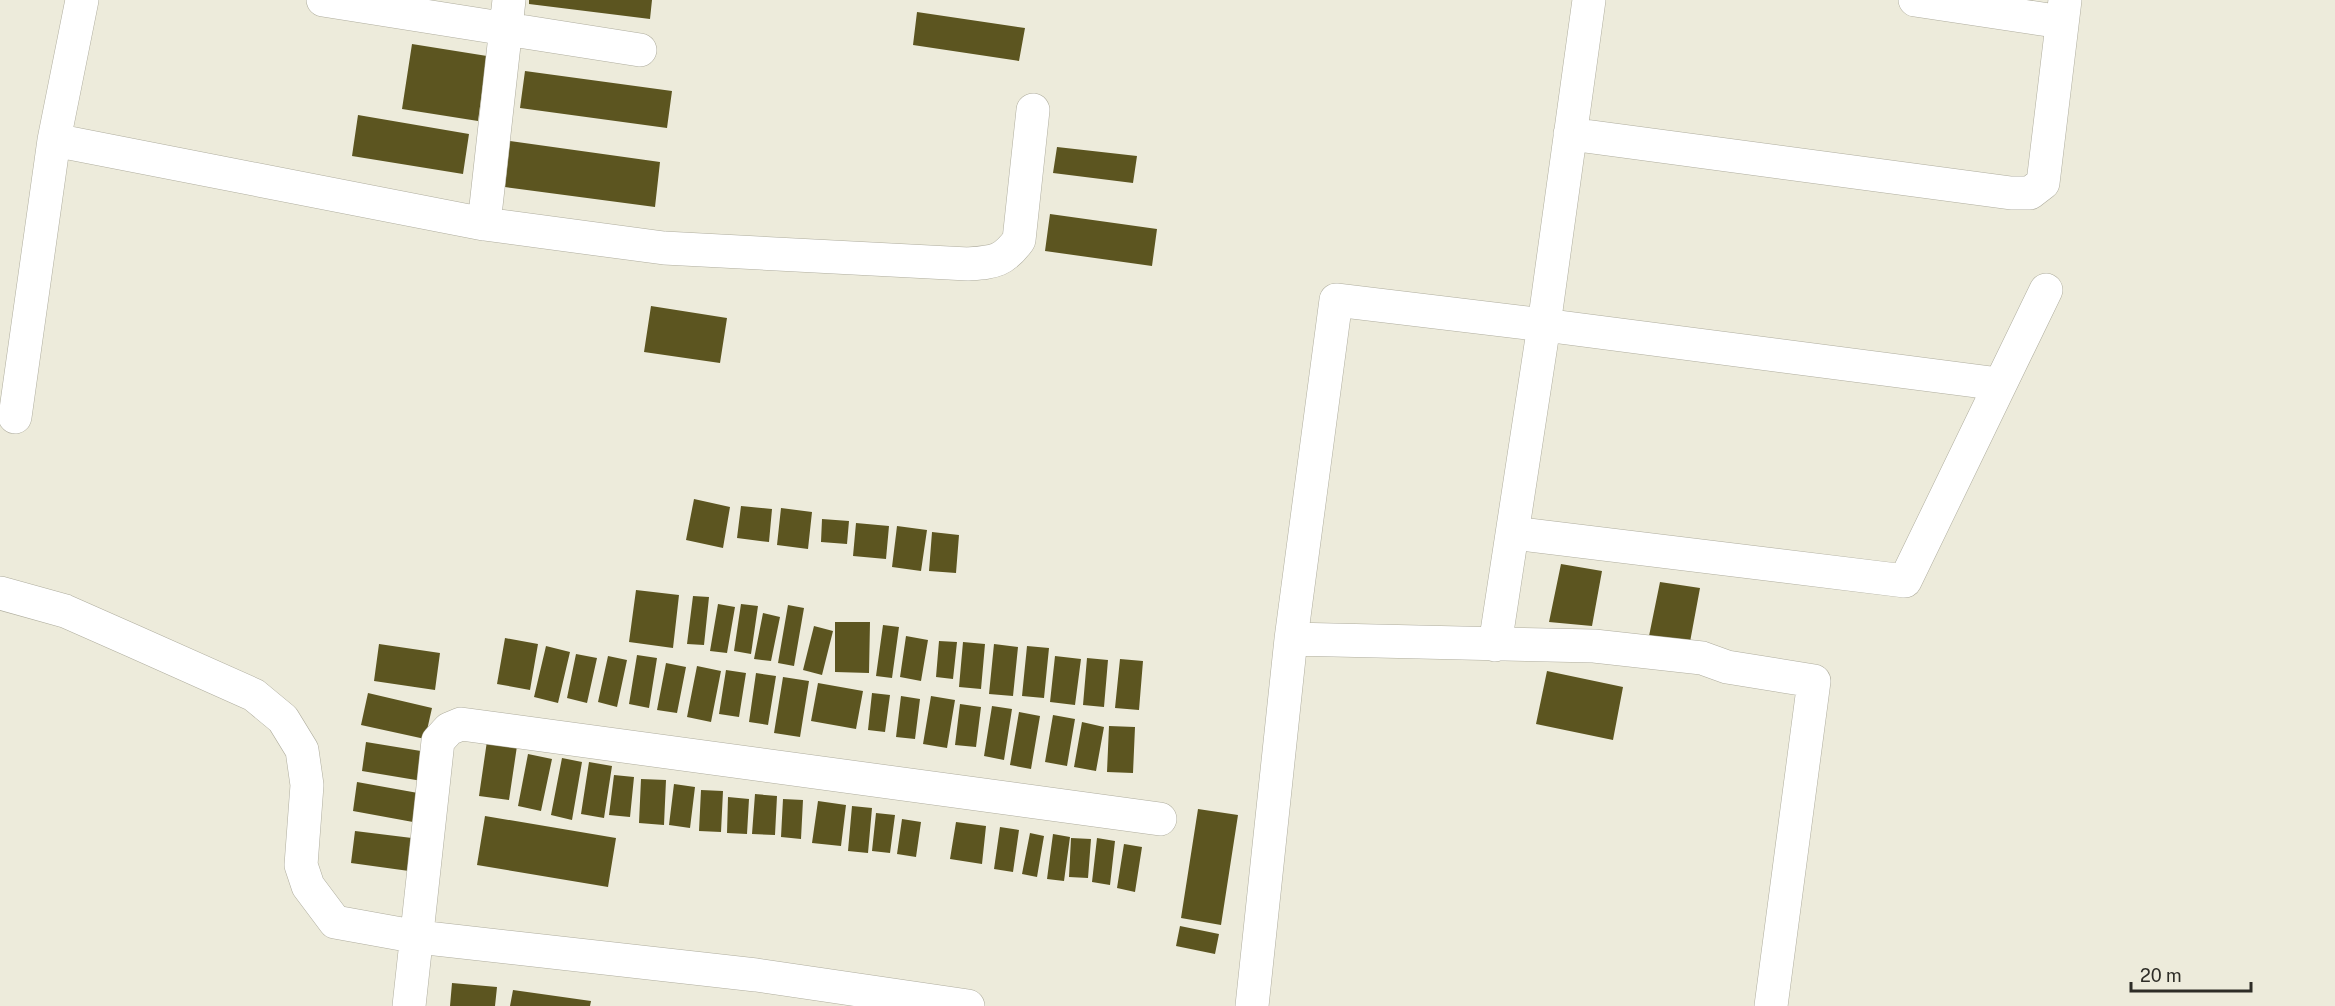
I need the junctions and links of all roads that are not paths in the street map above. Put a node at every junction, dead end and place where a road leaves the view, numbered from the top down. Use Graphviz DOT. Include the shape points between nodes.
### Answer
graph roads {
  1 [pos="82,0"];
  2 [pos="323,0"];
  3 [pos="1589,0"];
  4 [pos="1915,0"];
  5 [pos="2064,11"];
  6 [pos="506,14"];
  7 [pos="640,50"];
  8 [pos="1033,110"];
  9 [pos="1570,134"];
  10 [pos="54,140"];
  11 [pos="484,224"];
  12 [pos="2046,290"];
  13 [pos="1544,325"];
  14 [pos="1999,384"];
  15 [pos="15,417"];
  16 [pos="1513,533"];
  17 [pos="0,592"];
  18 [pos="1291,639"];
  19 [pos="1495,645"];
  20 [pos="1161,819"];
  21 [pos="405,935"];
  22 [pos="409,1006"];
  23 [pos="968,1006"];
  24 [pos="1252,1006"];
  25 [pos="1772,1006"];
  1 -- 10 [label="street"];
  2 -- 6 [label="street"];
  3 -- 9 [label="street"];
  4 -- 5 [label="street"];
  5 -- 9 [label="street" via="2043,183 2030,193"];
  6 -- 7 [label="street"];
  6 -- 11 [label="street"];
  8 -- 11 [label="street" via="1019,240 1007,256 986,263 664,248"];
  9 -- 13 [label="street"];
  10 -- 11 [label="street"];
  10 -- 15 [label="street"];
  12 -- 14 [label="street"];
  13 -- 14 [label="street"];
  13 -- 16 [label="street"];
  13 -- 18 [label="street" via="1336,300"];
  14 -- 16 [label="street" via="1905,581"];
  16 -- 19 [label="street"];
  17 -- 21 [label="street" via="65,611 143,645 254,695 283,719 302,750 307,785 301,865 308,886 335,922"];
  18 -- 19 [label="street"];
  18 -- 24 [label="street"];
  19 -- 25 [label="street" via="1594,646 1702,658 1727,667 1815,681"];
  20 -- 21 [label="street" via="461,724 449,729 438,741"];
  21 -- 22 [label="street"];
  21 -- 23 [label="street" via="756,975"];
}
